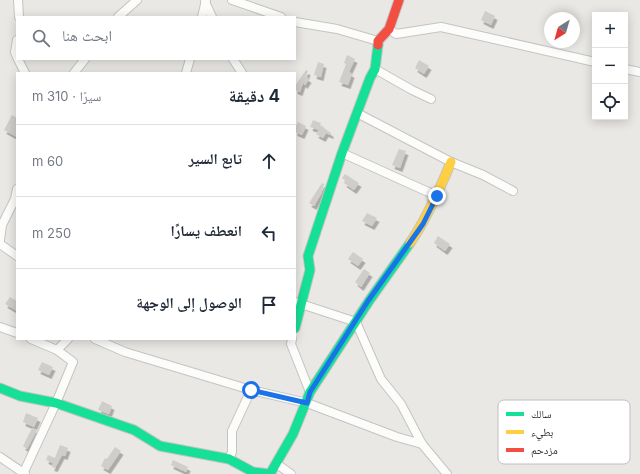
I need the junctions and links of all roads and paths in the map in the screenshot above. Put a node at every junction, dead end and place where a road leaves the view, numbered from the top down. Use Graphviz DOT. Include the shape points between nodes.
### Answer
graph roads {
  1 [pos="18,0"];
  2 [pos="137,0"];
  3 [pos="232,0"];
  4 [pos="399,0"];
  5 [pos="206,1"];
  6 [pos="20,16"];
  7 [pos="119,16"];
  8 [pos="202,16"];
  9 [pos="212,16"];
  10 [pos="278,16"];
  11 [pos="296,22"];
  12 [pos="389,29"];
  13 [pos="378,41"];
  14 [pos="16,44"];
  15 [pos="16,55"];
  16 [pos="19,60"];
  17 [pos="84,60"];
  18 [pos="190,60"];
  19 [pos="234,60"];
  20 [pos="592,61"];
  21 [pos="375,69"];
  22 [pos="628,70"];
  23 [pos="25,72"];
  24 [pos="75,72"];
  25 [pos="186,72"];
  26 [pos="241,72"];
  27 [pos="640,72"];
  28 [pos="431,99"];
  29 [pos="357,113"];
  30 [pos="342,153"];
  31 [pos="451,162"];
  32 [pos="513,191"];
  33 [pos="437,196"];
  34 [pos="16,200"];
  35 [pos="0,240"];
  36 [pos="0,244"];
  37 [pos="16,255"];
  38 [pos="298,303"];
  39 [pos="296,320"];
  40 [pos="356,322"];
  41 [pos="0,326"];
  42 [pos="16,334"];
  43 [pos="32,340"];
  44 [pos="67,340"];
  45 [pos="97,340"];
  46 [pos="292,340"];
  47 [pos="57,350"];
  48 [pos="0,388"];
  49 [pos="251,390"];
  50 [pos="310,392"];
  51 [pos="56,403"];
  52 [pos="307,403"];
  53 [pos="422,444"];
  54 [pos="0,457"];
  55 [pos="229,459"];
  56 [pos="278,464"];
  57 [pos="24,474"];
  58 [pos="270,474"];
  59 [pos="291,474"];
  60 [pos="447,474"];
  1 -- 6 [label="street"];
  2 -- 7 [label="street"];
  3 -- 10 [label="street"];
  4 -- 12 [label="street"];
  5 -- 8 [label="street"];
  5 -- 9 [label="street"];
  11 -- 13 [label="street" via="337,29"];
  12 -- 13 [label="street"];
  12 -- 20 [label="street" via="396,34 441,27"];
  13 -- 21 [label="street"];
  14 -- 15 [label="street"];
  16 -- 23 [label="street"];
  17 -- 24 [label="street"];
  18 -- 25 [label="street"];
  19 -- 26 [label="street"];
  21 -- 28 [label="street"];
  21 -- 29 [label="street"];
  22 -- 27 [label="street"];
  29 -- 30 [label="street"];
  29 -- 31 [label="street"];
  30 -- 33 [label="street"];
  30 -- 38 [label="street" via="308,256 310,270"];
  31 -- 32 [label="street"];
  31 -- 33 [label="street"];
  33 -- 40 [label="street" via="423,224"];
  34 -- 35 [label="street" via="2,225"];
  36 -- 37 [label="street"];
  38 -- 39 [label="street"];
  38 -- 40 [label="street"];
  40 -- 50 [label="street"];
  40 -- 53 [label="street" via="380,379 401,404"];
  41 -- 42 [label="street"];
  43 -- 47 [label="street"];
  44 -- 47 [label="street"];
  45 -- 49 [label="street" via="125,352"];
  46 -- 50 [label="street" via="291,344"];
  47 -- 51 [label="street" via="73,362"];
  48 -- 51 [label="street" via="20,396"];
  49 -- 52 [label="street"];
  49 -- 55 [label="street" via="232,431 232,452"];
  50 -- 52 [label="street"];
  51 -- 55 [label="street" via="134,430 160,446"];
  51 -- 57 [label="street"];
  52 -- 53 [label="street"];
  52 -- 56 [label="street"];
  53 -- 60 [label="street"];
  54 -- 57 [label="street"];
  55 -- 58 [label="street" via="253,472"];
  56 -- 58 [label="street"];
  56 -- 59 [label="street"];
}
